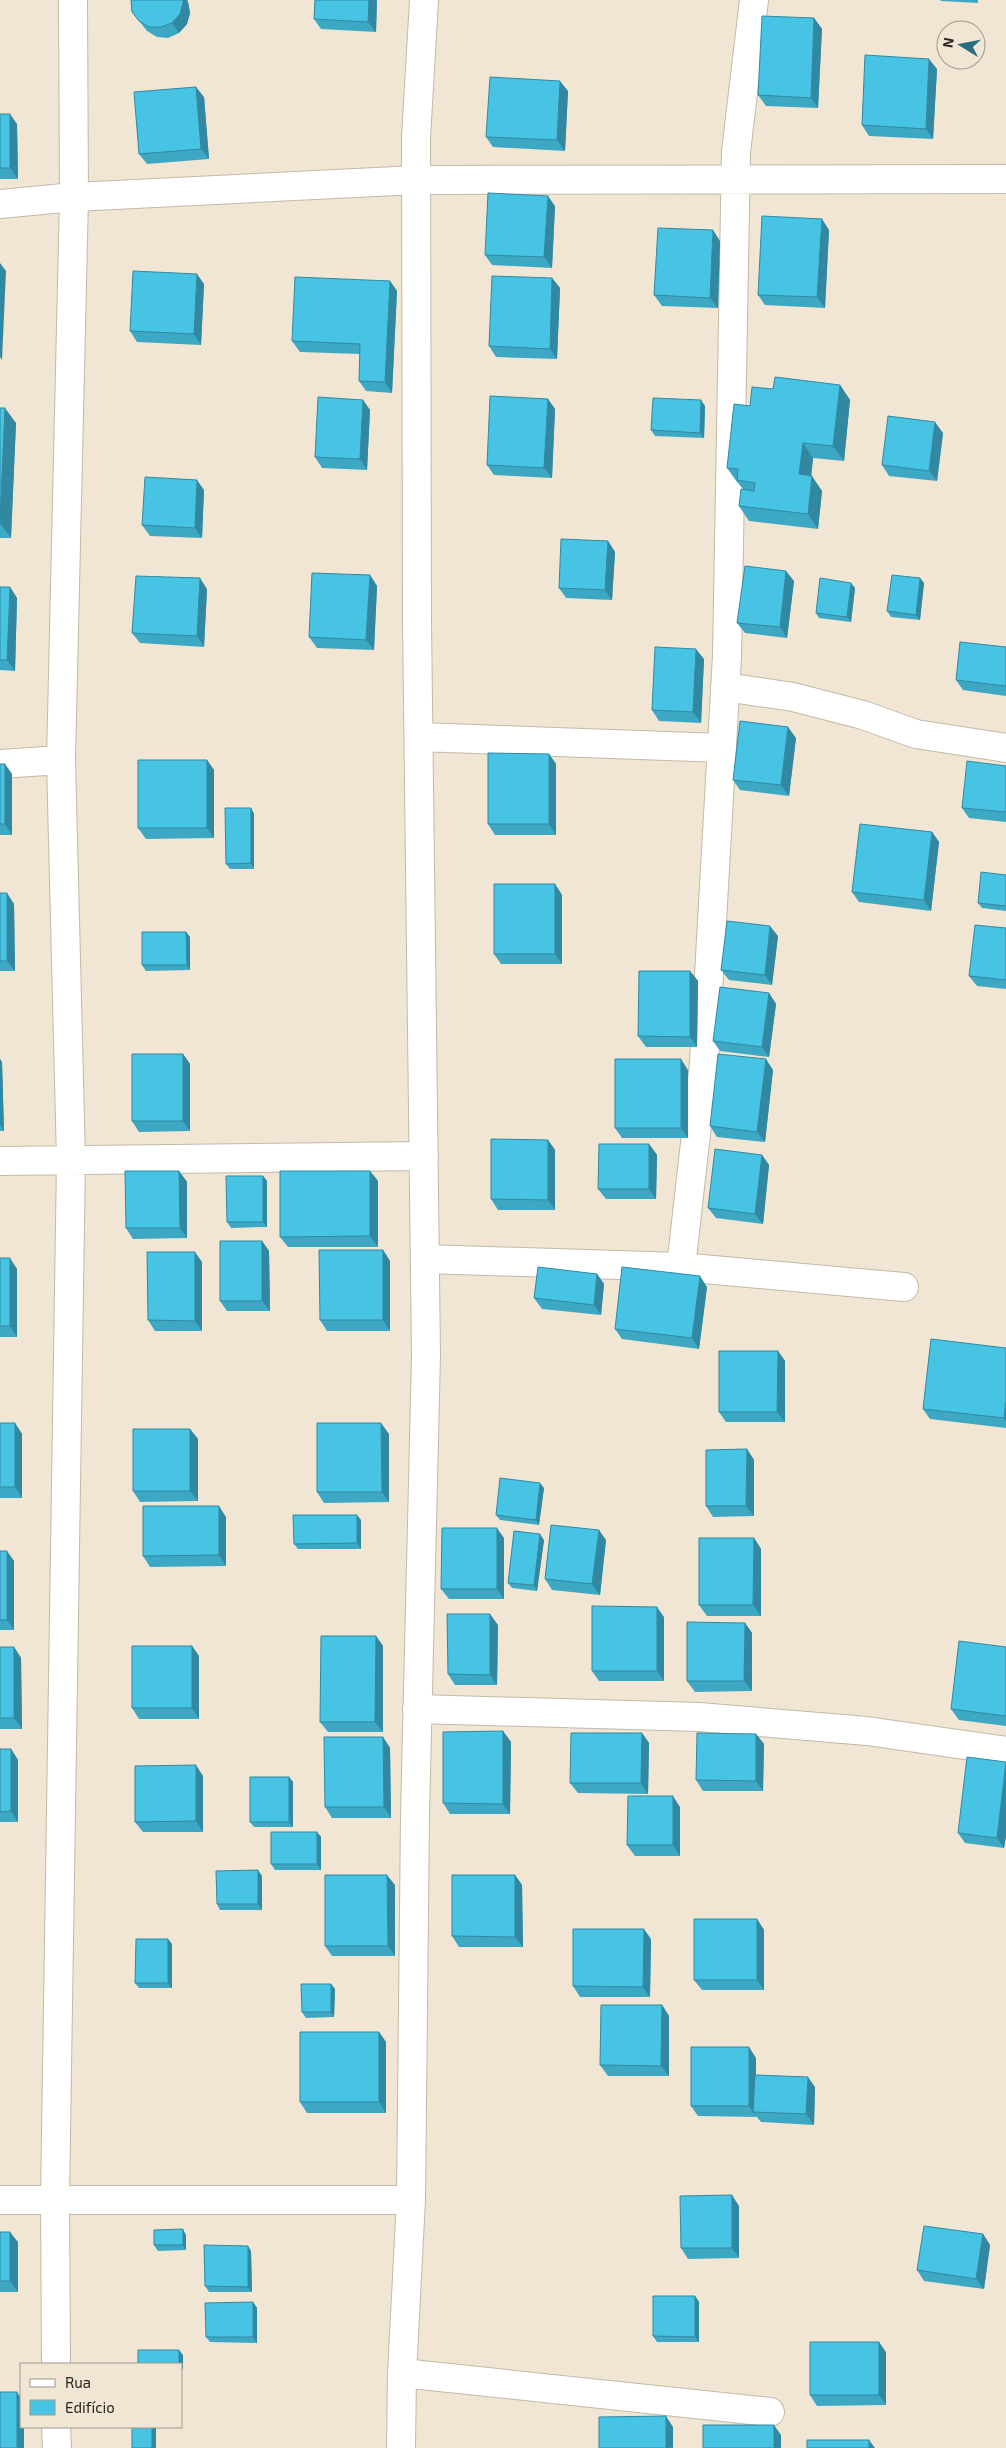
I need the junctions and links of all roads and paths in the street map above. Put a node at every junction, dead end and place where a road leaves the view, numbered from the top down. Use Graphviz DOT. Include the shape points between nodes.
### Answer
graph roads {
  1 [pos="73,0"];
  2 [pos="424,0"];
  3 [pos="754,0"];
  4 [pos="1006,179"];
  5 [pos="416,180"];
  6 [pos="736,181"];
  7 [pos="74,198"];
  8 [pos="0,204"];
  9 [pos="725,687"];
  10 [pos="419,737"];
  11 [pos="722,748"];
  12 [pos="1006,748"];
  13 [pos="61,760"];
  14 [pos="0,764"];
  15 [pos="424,1156"];
  16 [pos="71,1160"];
  17 [pos="0,1161"];
  18 [pos="425,1259"];
  19 [pos="681,1267"];
  20 [pos="904,1287"];
  21 [pos="417,1708"];
  22 [pos="1006,1751"];
  23 [pos="0,2200"];
  24 [pos="54,2200"];
  25 [pos="411,2200"];
  26 [pos="56,2363"];
  27 [pos="402,2373"];
  28 [pos="770,2412"];
  29 [pos="56,2428"];
  30 [pos="56,2448"];
  31 [pos="401,2448"];
  1 -- 7 [label="street"];
  2 -- 5 [label="street"];
  3 -- 6 [label="street" via="736,152"];
  4 -- 6 [label="street"];
  5 -- 6 [label="street"];
  5 -- 7 [label="street"];
  5 -- 10 [label="street"];
  6 -- 9 [label="street"];
  7 -- 8 [label="street"];
  7 -- 13 [label="street"];
  9 -- 11 [label="street"];
  9 -- 12 [label="street" via="802,700 863,715 916,734"];
  10 -- 11 [label="street"];
  10 -- 15 [label="street"];
  11 -- 19 [label="street" via="704,1063"];
  13 -- 14 [label="street"];
  13 -- 16 [label="street"];
  15 -- 16 [label="street"];
  15 -- 18 [label="street"];
  16 -- 17 [label="street"];
  16 -- 24 [label="street"];
  18 -- 19 [label="street"];
  18 -- 21 [label="street" via="426,1356"];
  19 -- 20 [label="street"];
  21 -- 22 [label="street" via="699,1717 867,1731"];
  21 -- 25 [label="street"];
  23 -- 24 [label="street"];
  24 -- 25 [label="street"];
  24 -- 26 [label="street"];
  25 -- 27 [label="street"];
  27 -- 28 [label="street"];
  27 -- 31 [label="street"];
  29 -- 30 [label="street"];
}
